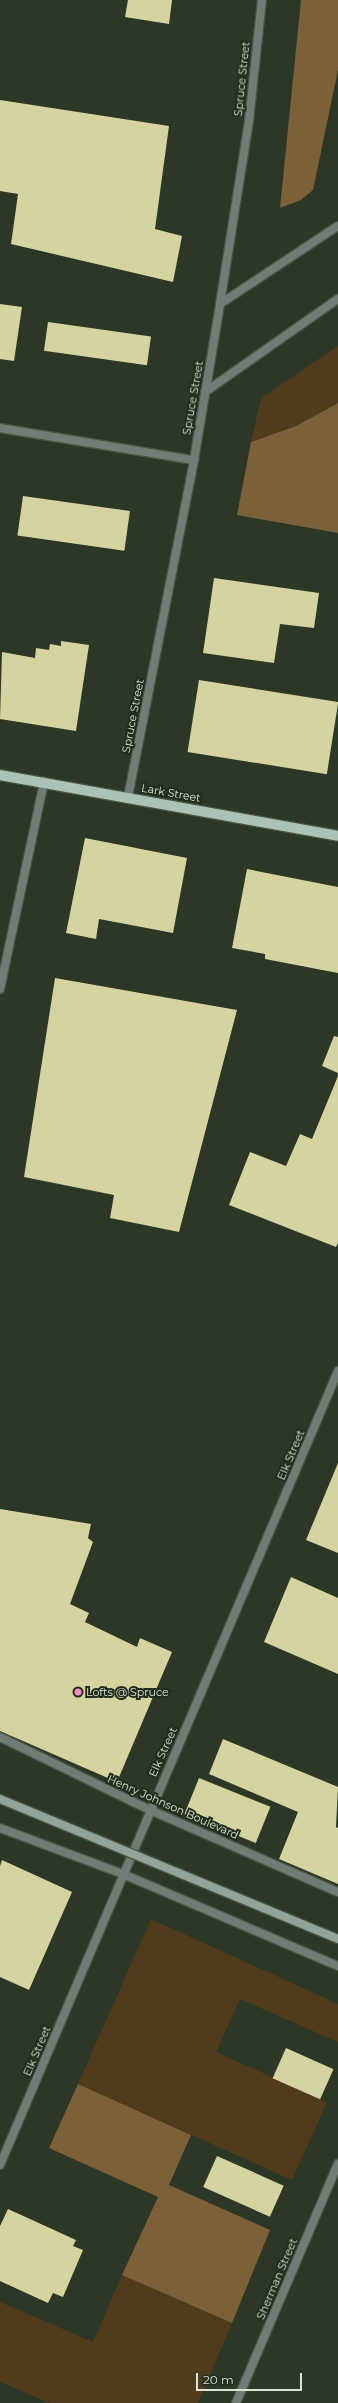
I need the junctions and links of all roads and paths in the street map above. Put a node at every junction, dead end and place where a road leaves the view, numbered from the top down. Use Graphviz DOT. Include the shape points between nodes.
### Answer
graph roads {
  1 [pos="262,0"];
  2 [pos="338,226"];
  3 [pos="338,299"];
  4 [pos="220,304"];
  5 [pos="205,392"];
  6 [pos="0,428"];
  7 [pos="194,460"];
  8 [pos="0,774"];
  9 [pos="44,782"];
  10 [pos="128,798"];
  11 [pos="338,836"];
  12 [pos="0,989"];
  13 [pos="338,1371"];
  14 [pos="0,1738"];
  15 [pos="0,1799"];
  16 [pos="150,1810"];
  17 [pos="0,1828"];
  18 [pos="123,1874"];
  19 [pos="338,1892"];
  20 [pos="338,1939"];
  21 [pos="338,1966"];
  22 [pos="338,2164"];
  23 [pos="0,2165"];
  24 [pos="236,2403"];
  1 -- 4 [label="street, Spruce Street" via="249,121"];
  2 -- 4 [label="street"];
  3 -- 5 [label="street"];
  4 -- 5 [label="street, Spruce Street"];
  5 -- 7 [label="street, Spruce Street"];
  6 -- 7 [label="street"];
  7 -- 10 [label="street, Spruce Street"];
  8 -- 9 [label="main road, Lark Street"];
  9 -- 10 [label="main road, Lark Street"];
  9 -- 12 [label="street"];
  10 -- 11 [label="main road, Lark Street"];
  13 -- 16 [label="street, Elk Street"];
  14 -- 16 [label="street, Henry Johnson Boulevard"];
  15 -- 20 [label="main road, bridge"];
  16 -- 18 [label="street, Elk Street"];
  16 -- 19 [label="street, Henry Johnson Boulevard"];
  17 -- 18 [label="street"];
  18 -- 21 [label="street"];
  18 -- 23 [label="street, Elk Street"];
  22 -- 24 [label="street, Sherman Street"];
}
